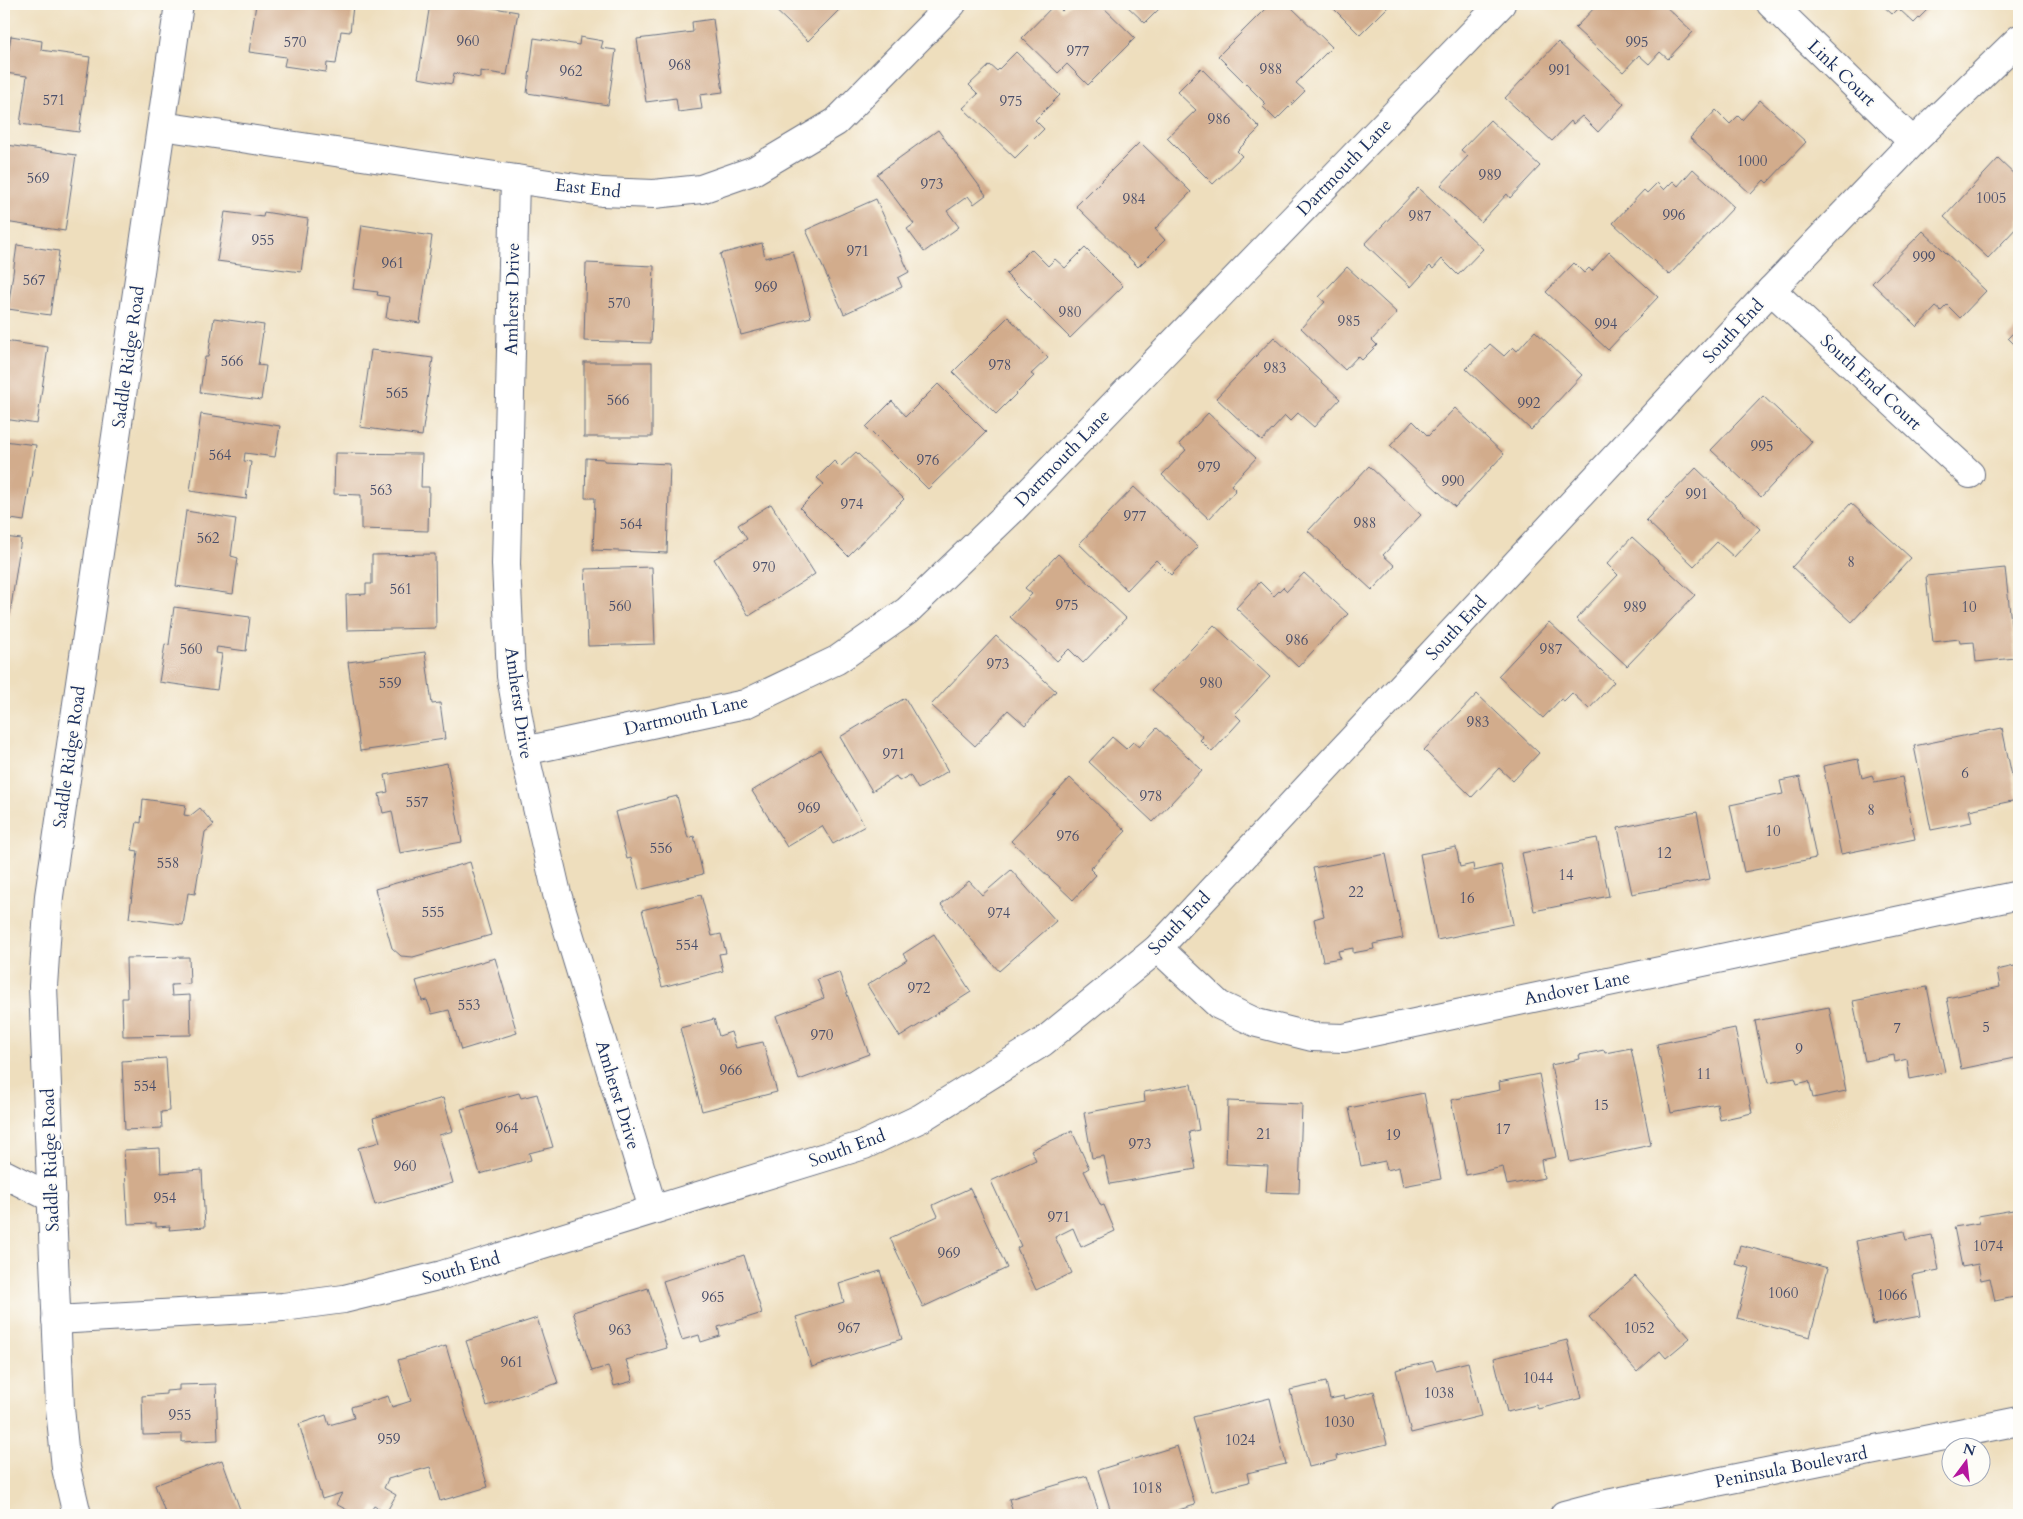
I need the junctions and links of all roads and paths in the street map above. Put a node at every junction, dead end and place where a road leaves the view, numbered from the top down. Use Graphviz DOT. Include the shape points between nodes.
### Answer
graph roads {
  1 [pos="179,4"];
  2 [pos="952,4"];
  3 [pos="1501,4"];
  4 [pos="1771,4"];
  5 [pos="2019,40"];
  6 [pos="162,126"];
  7 [pos="1913,142"];
  8 [pos="515,179"];
  9 [pos="1771,290"];
  10 [pos="1970,474"];
  11 [pos="524,751"];
  12 [pos="2019,895"];
  13 [pos="1158,948"];
  14 [pos="4,1174"];
  15 [pos="52,1198"];
  16 [pos="653,1209"];
  17 [pos="56,1320"];
  18 [pos="2019,1421"];
  19 [pos="77,1515"];
  20 [pos="1564,1515"];
  1 -- 6 [label="street, Saddle Ridge Road"];
  2 -- 8 [label="street, East End" via="836,122 755,170 701,189 654,194 602,192"];
  3 -- 11 [label="street, Dartmouth Lane" via="1013,509 907,611 837,660 745,704"];
  4 -- 7 [label="street, Link Court"];
  5 -- 7 [label="street, South End"];
  6 -- 8 [label="street, East End"];
  6 -- 15 [label="street, Saddle Ridge Road" via="49,896 43,986"];
  7 -- 9 [label="street, South End"];
  8 -- 11 [label="street, Amherst Drive" via="506,564 511,676"];
  9 -- 10 [label="street, South End Court"];
  9 -- 13 [label="street, South End"];
  11 -- 16 [label="street, Amherst Drive" via="557,894"];
  12 -- 13 [label="street, Andover Lane" via="1344,1038 1312,1037 1257,1023 1219,1005"];
  13 -- 16 [label="street, South End" via="1043,1042 921,1118 864,1145"];
  14 -- 15 [label="street"];
  15 -- 17 [label="street, Saddle Ridge Road"];
  16 -- 17 [label="street, South End" via="442,1275 344,1299 283,1307"];
  17 -- 19 [label="street, Saddle Ridge Road" via="66,1468"];
  18 -- 20 [label="street, Peninsula Boulevard"];
}
